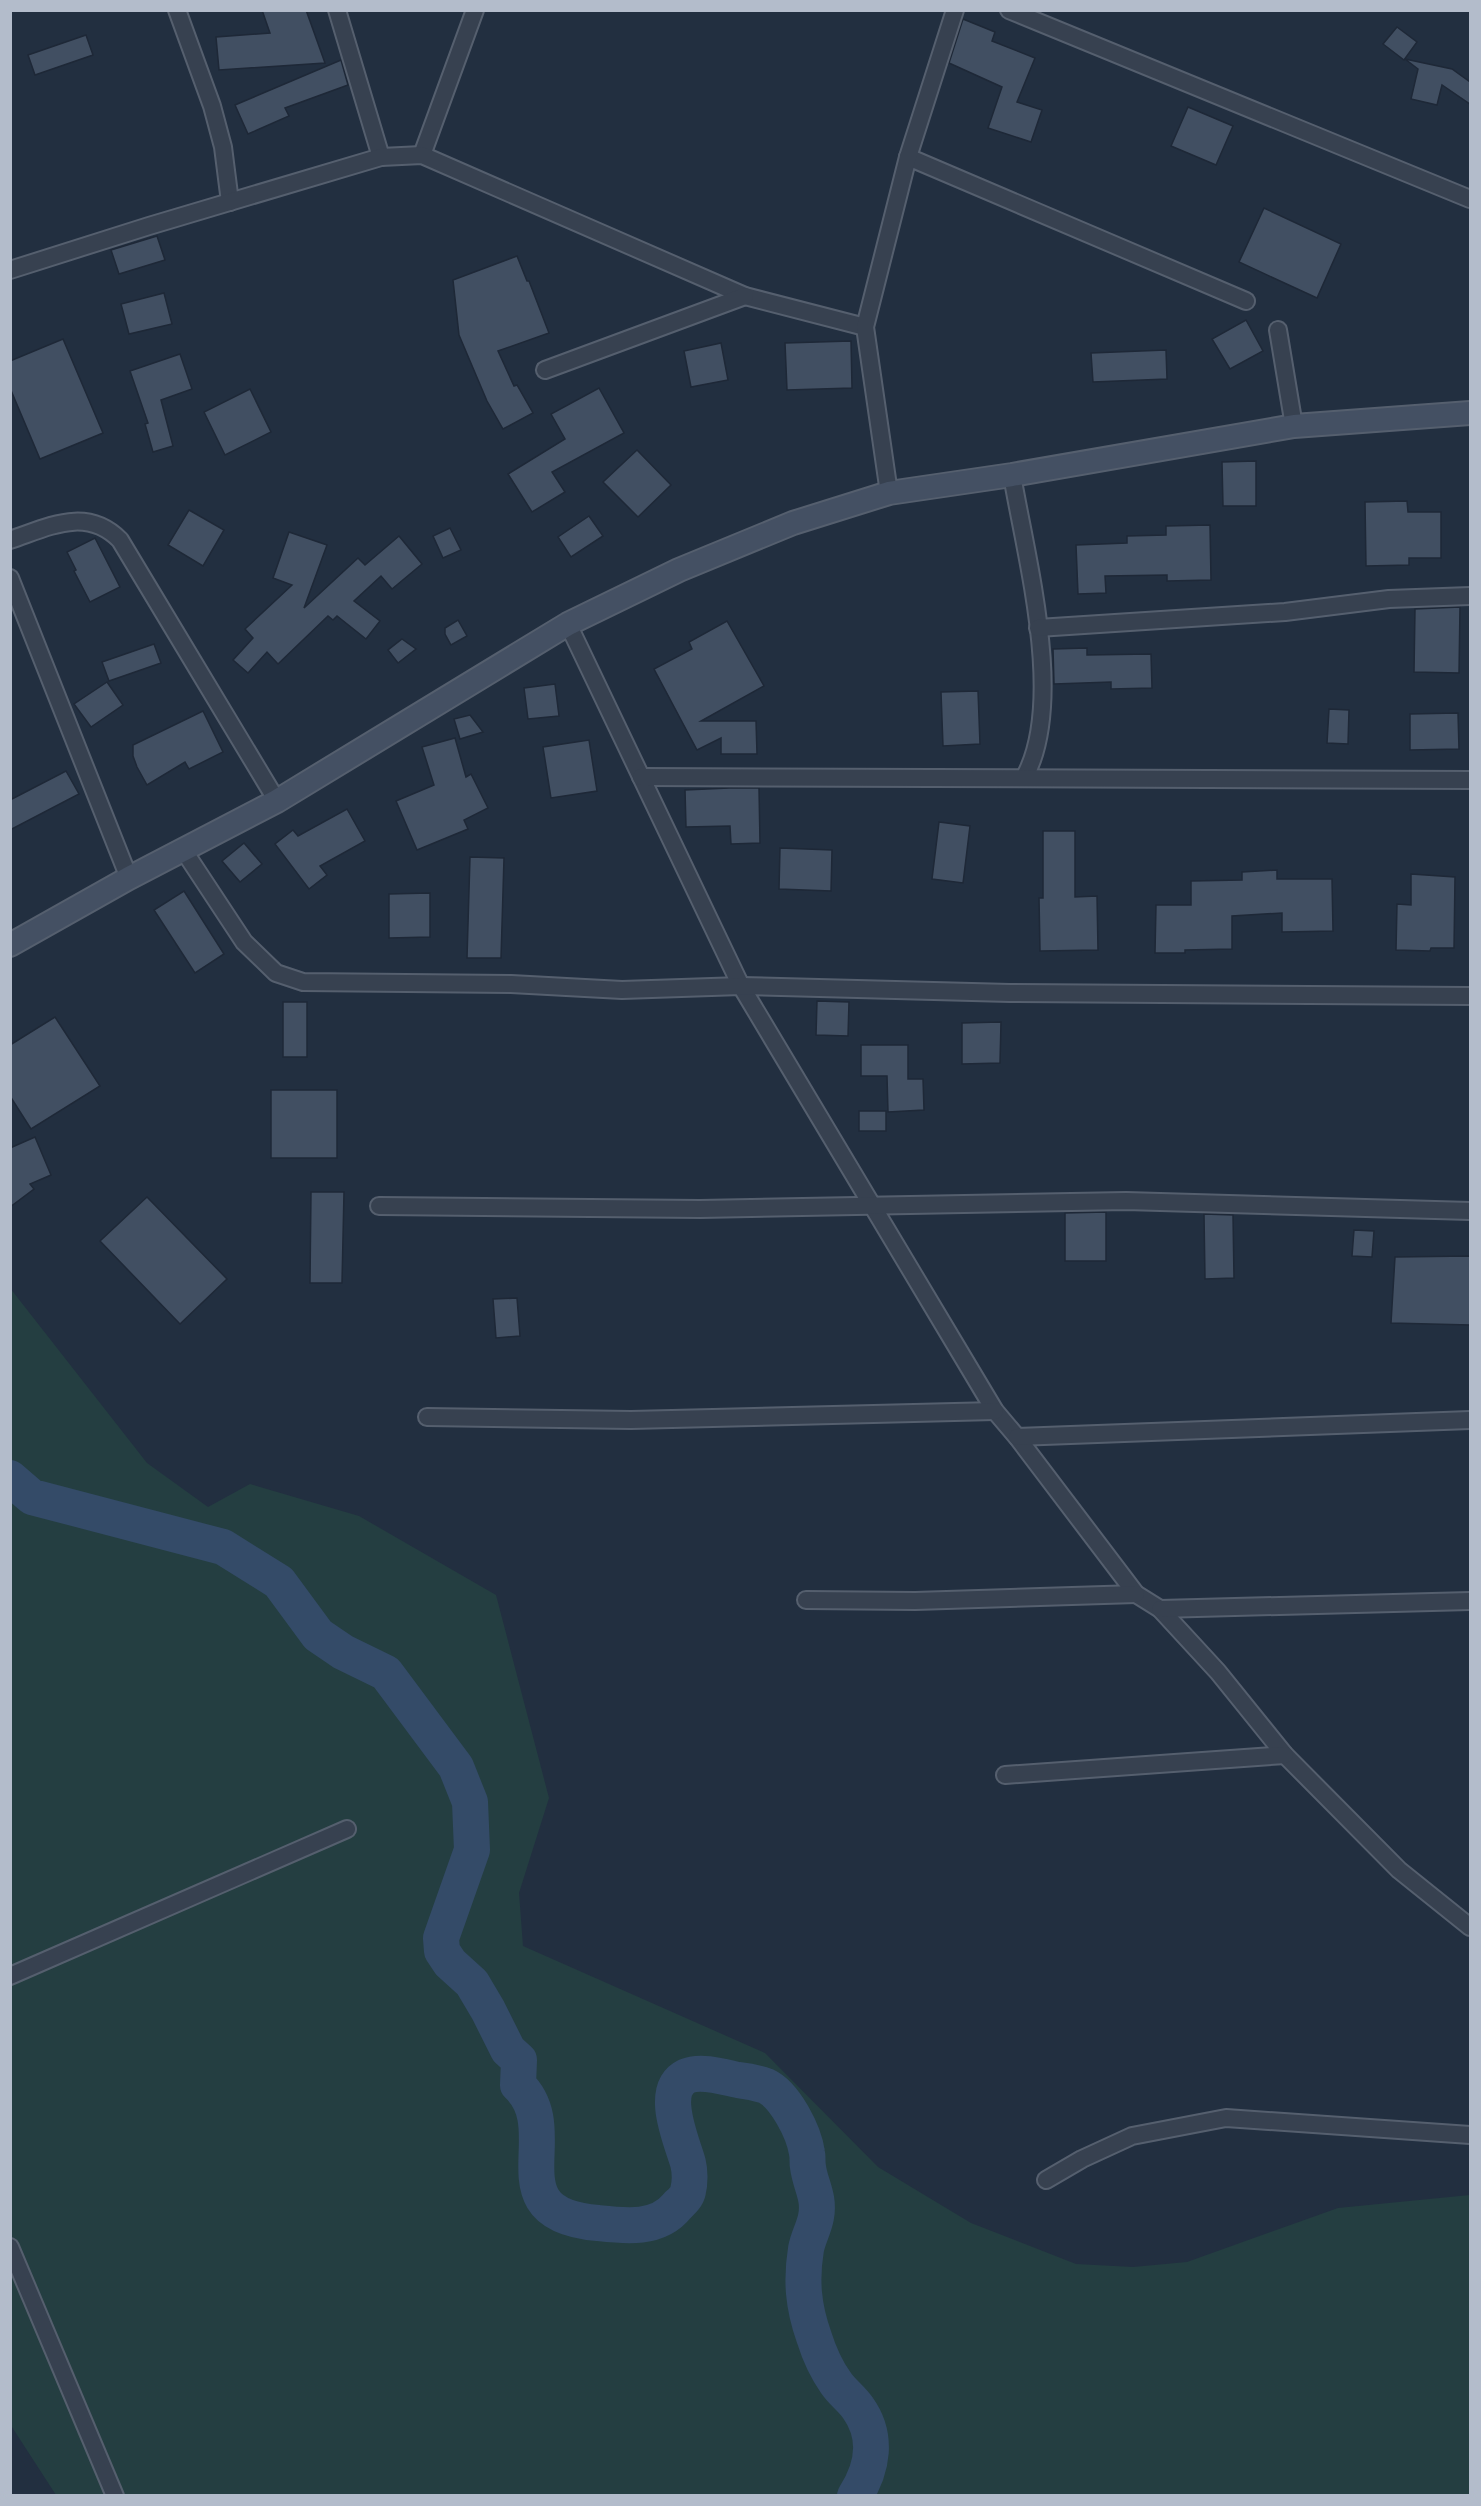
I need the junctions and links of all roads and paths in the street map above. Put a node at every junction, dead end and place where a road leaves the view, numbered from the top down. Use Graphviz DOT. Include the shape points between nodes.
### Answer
graph roads {
  1 [pos="177,10"];
  2 [pos="337,10"];
  3 [pos="475,10"];
  4 [pos="955,10"];
  5 [pos="1009,10"];
  6 [pos="422,155"];
  7 [pos="381,157"];
  8 [pos="908,157"];
  9 [pos="1470,199"];
  10 [pos="230,202"];
  11 [pos="10,270"];
  12 [pos="746,296"];
  13 [pos="1246,301"];
  14 [pos="865,327"];
  15 [pos="1278,330"];
  16 [pos="545,370"];
  17 [pos="1470,413"];
  18 [pos="1294,426"];
  19 [pos="1012,475"];
  20 [pos="889,493"];
  21 [pos="10,540"];
  22 [pos="10,578"];
  23 [pos="1470,596"];
  24 [pos="568,624"];
  25 [pos="1038,628"];
  26 [pos="641,777"];
  27 [pos="1024,778"];
  28 [pos="1470,780"];
  29 [pos="277,801"];
  30 [pos="184,851"];
  31 [pos="129,878"];
  32 [pos="10,945"];
  33 [pos="741,986"];
  34 [pos="1470,996"];
  35 [pos="379,1206"];
  36 [pos="871,1206"];
  37 [pos="1470,1211"];
  38 [pos="994,1411"];
  39 [pos="427,1416"];
  40 [pos="1470,1420"];
  41 [pos="1017,1437"];
  42 [pos="1137,1594"];
  43 [pos="806,1600"];
  44 [pos="1470,1601"];
  45 [pos="1160,1609"];
  46 [pos="1286,1755"];
  47 [pos="1005,1775"];
  48 [pos="347,1829"];
  49 [pos="1470,1927"];
  50 [pos="10,1976"];
  51 [pos="1470,2135"];
  52 [pos="1046,2180"];
  53 [pos="10,2247"];
  54 [pos="115,2496"];
  1 -- 10 [label="street" via="212,106 223,147"];
  2 -- 7 [label="street"];
  3 -- 6 [label="street"];
  4 -- 8 [label="street"];
  5 -- 9 [label="street"];
  6 -- 7 [label="street"];
  6 -- 12 [label="street"];
  7 -- 10 [label="street"];
  8 -- 13 [label="street"];
  8 -- 14 [label="street"];
  10 -- 11 [label="street"];
  12 -- 14 [label="street"];
  12 -- 16 [label="street"];
  14 -- 20 [label="street"];
  15 -- 18 [label="street"];
  17 -- 18 [label="main road"];
  18 -- 19 [label="main road"];
  19 -- 20 [label="main road"];
  19 -- 25 [label="street"];
  20 -- 24 [label="main road" via="793,523 679,570"];
  21 -- 29 [label="street" via="68,521 94,522 110,530 120,540"];
  22 -- 31 [label="street"];
  23 -- 25 [label="street"];
  24 -- 26 [label="street"];
  24 -- 29 [label="main road"];
  25 -- 27 [label="street" via="1044,700 1033,763"];
  26 -- 27 [label="street"];
  26 -- 33 [label="street"];
  27 -- 28 [label="street"];
  29 -- 30 [label="main road"];
  30 -- 31 [label="main road"];
  30 -- 33 [label="street" via="244,942 276,973 303,982 511,984 622,990"];
  31 -- 32 [label="main road"];
  33 -- 34 [label="street" via="1010,993"];
  33 -- 36 [label="street"];
  35 -- 36 [label="street"];
  36 -- 37 [label="street" via="1126,1201"];
  36 -- 38 [label="street"];
  38 -- 39 [label="street" via="631,1420"];
  38 -- 41 [label="street"];
  40 -- 41 [label="street"];
  41 -- 42 [label="street"];
  42 -- 43 [label="street"];
  42 -- 45 [label="street"];
  44 -- 45 [label="street"];
  45 -- 46 [label="street"];
  46 -- 47 [label="street"];
  46 -- 49 [label="street" via="1399,1870"];
  48 -- 50 [label="street"];
  51 -- 52 [label="street" via="1226,2118 1132,2136"];
  53 -- 54 [label="street"];
}
